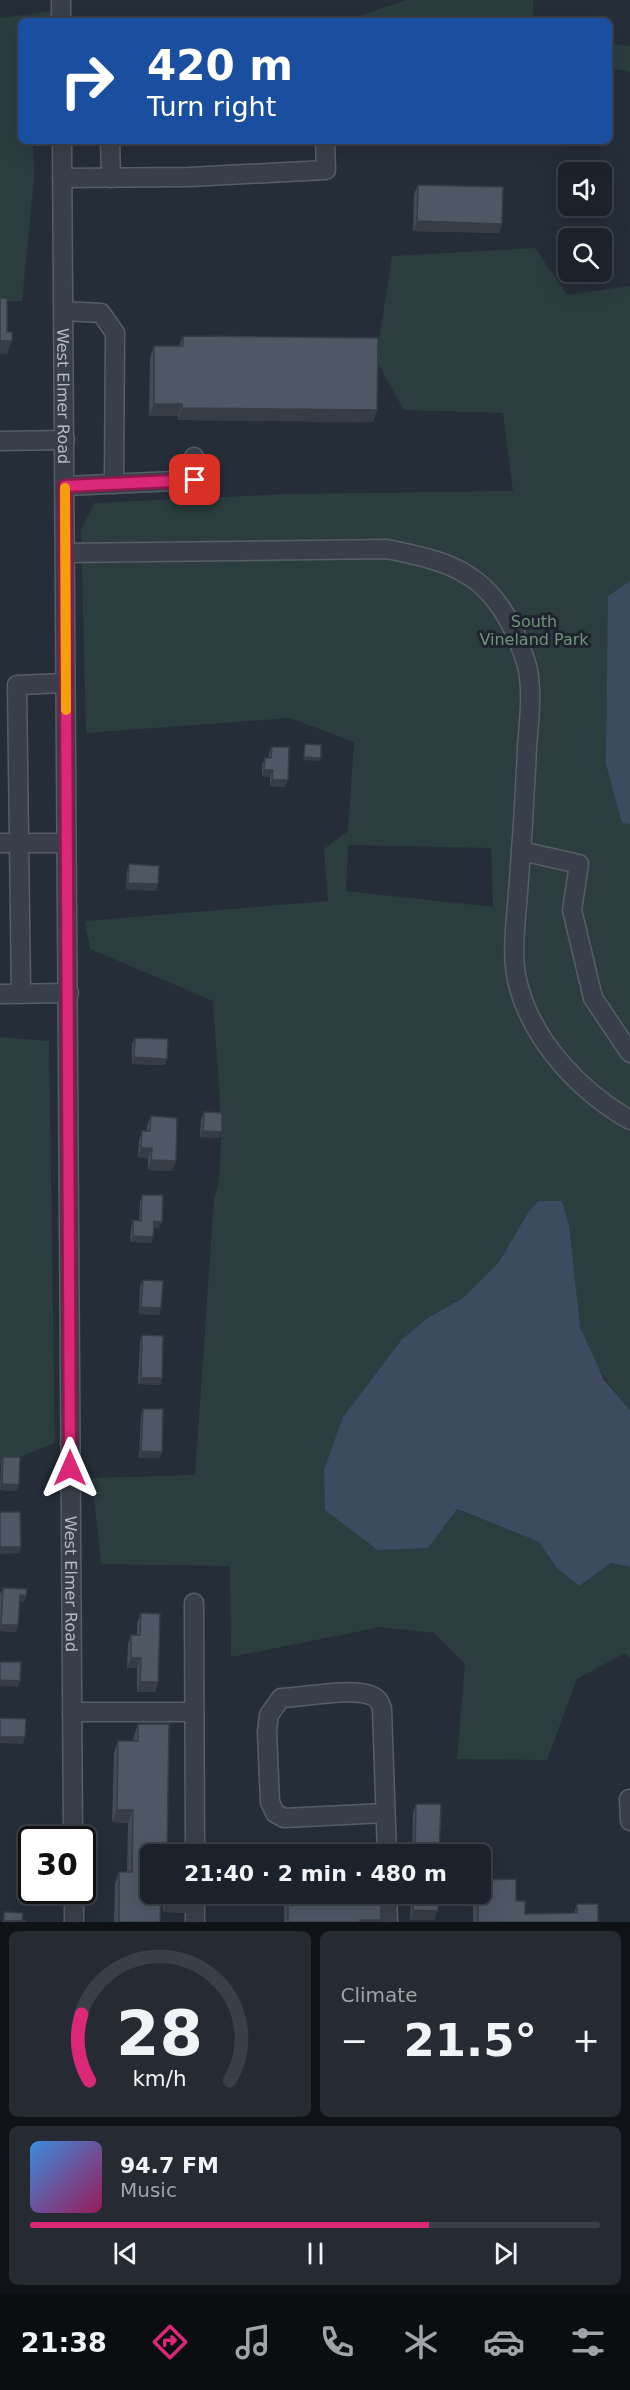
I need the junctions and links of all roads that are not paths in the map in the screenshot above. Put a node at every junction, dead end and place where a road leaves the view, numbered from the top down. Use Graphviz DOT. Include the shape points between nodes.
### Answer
graph roads {
  1 [pos="61,0"];
  2 [pos="61,18"];
  3 [pos="62,144"];
  4 [pos="110,144"];
  5 [pos="326,144"];
  6 [pos="62,178"];
  7 [pos="111,178"];
  8 [pos="64,311"];
  9 [pos="65,440"];
  10 [pos="0,441"];
  11 [pos="194,458"];
  12 [pos="114,484"];
  13 [pos="65,486"];
  14 [pos="65,553"];
  15 [pos="66,683"];
  16 [pos="9,720"];
  17 [pos="0,843"];
  18 [pos="19,843"];
  19 [pos="66,843"];
  20 [pos="521,851"];
  21 [pos="69,993"];
  22 [pos="0,994"];
  23 [pos="21,994"];
  24 [pos="630,1053"];
  25 [pos="630,1120"];
  26 [pos="194,1603"];
  27 [pos="72,1712"];
  28 [pos="194,1712"];
  29 [pos="629,1799"];
  30 [pos="385,1814"];
  31 [pos="630,1821"];
  32 [pos="73,1826"];
  33 [pos="195,1844"];
  34 [pos="386,1844"];
  35 [pos="74,1904"];
  36 [pos="195,1904"];
  37 [pos="387,1904"];
  38 [pos="74,1922"];
  39 [pos="195,1922"];
  40 [pos="388,1922"];
  1 -- 2 [label="street"];
  3 -- 6 [label="street, West Elmer Road"];
  4 -- 7 [label="street"];
  5 -- 7 [label="street" via="326,170"];
  6 -- 7 [label="street"];
  6 -- 8 [label="street, West Elmer Road"];
  8 -- 9 [label="street, West Elmer Road"];
  8 -- 12 [label="street" via="101,313 115,333"];
  9 -- 10 [label="street"];
  9 -- 13 [label="street, West Elmer Road"];
  11 -- 12 [label="street" via="195,480"];
  12 -- 13 [label="street"];
  13 -- 14 [label="street, West Elmer Road"];
  14 -- 15 [label="street, West Elmer Road"];
  14 -- 20 [label="street" via="387,549 426,557 469,576 496,600 527,667 529,712"];
  15 -- 16 [label="street" via="17,685"];
  15 -- 19 [label="street, West Elmer Road"];
  16 -- 18 [label="street"];
  17 -- 18 [label="street"];
  18 -- 19 [label="street"];
  18 -- 23 [label="street"];
  19 -- 21 [label="street, West Elmer Road"];
  20 -- 24 [label="street" via="579,864 572,910 593,998"];
  20 -- 25 [label="street" via="514,947 519,987 539,1033 566,1069 606,1106"];
  21 -- 23 [label="street"];
  21 -- 27 [label="street, West Elmer Road"];
  22 -- 23 [label="street"];
  26 -- 28 [label="street"];
  27 -- 28 [label="street"];
  27 -- 32 [label="street, West Elmer Road"];
  28 -- 33 [label="street"];
  29 -- 31 [label="street"];
  30 -- 30 [label="street" via="379,1701 356,1694 281,1698 269,1715 267,1732 270,1802 275,1813 284,1818"];
  30 -- 34 [label="street"];
  35 -- 38 [label="street"];
  36 -- 39 [label="street"];
  37 -- 40 [label="street"];
}
